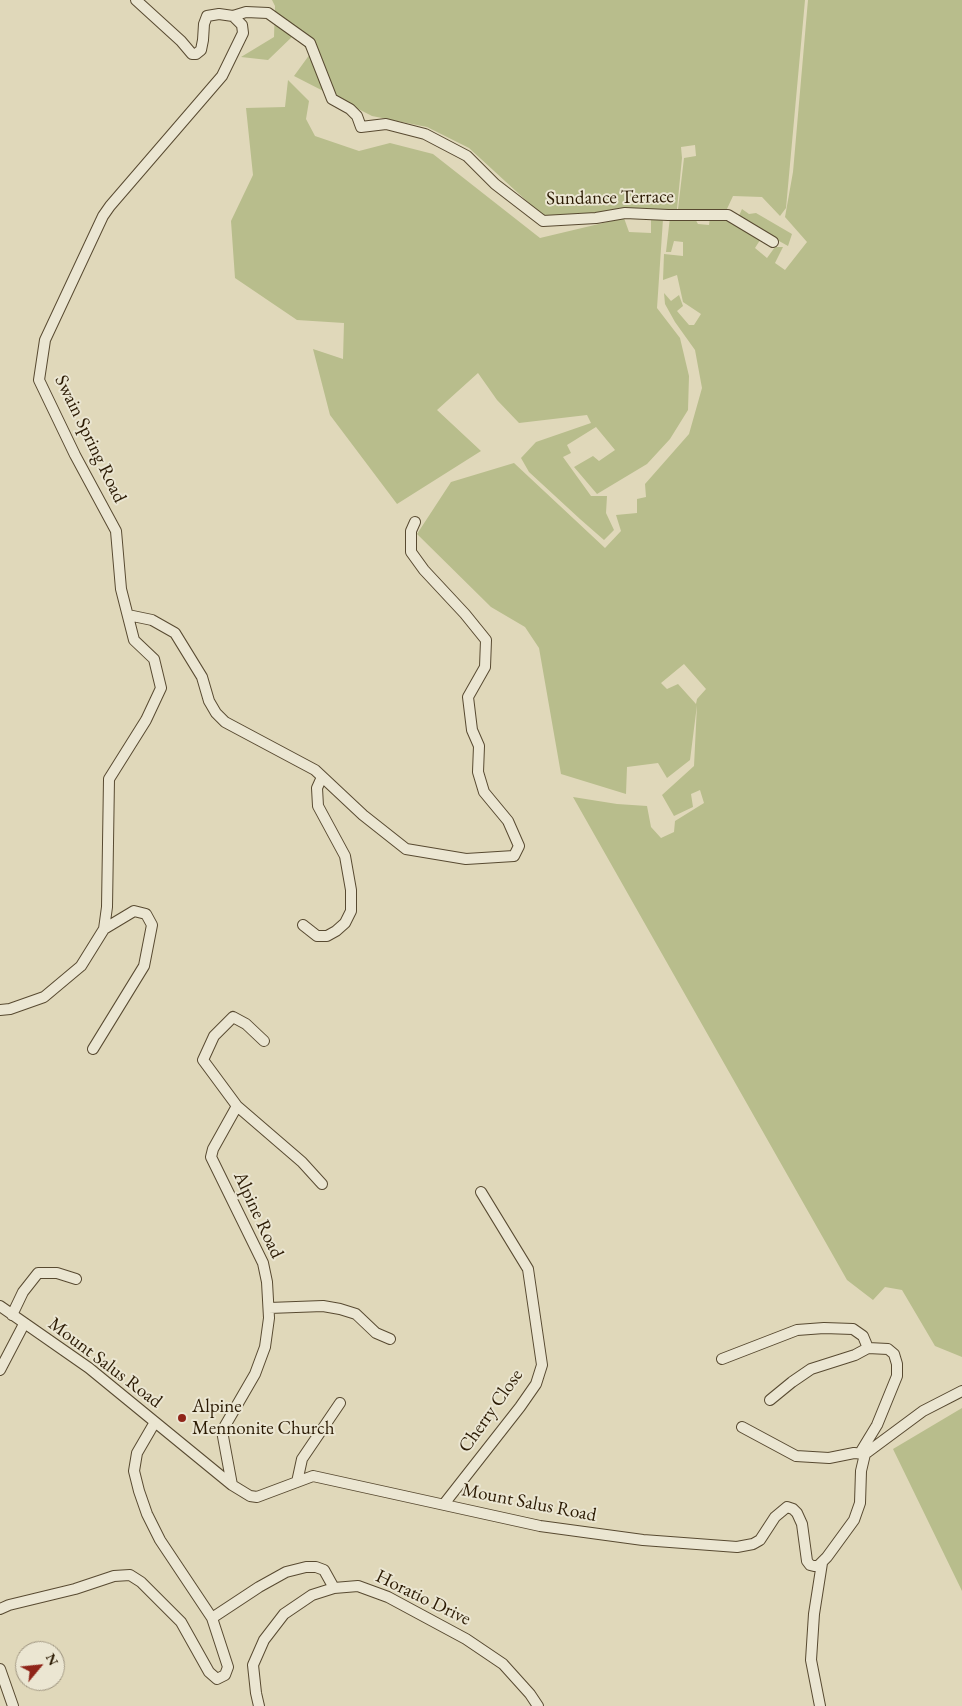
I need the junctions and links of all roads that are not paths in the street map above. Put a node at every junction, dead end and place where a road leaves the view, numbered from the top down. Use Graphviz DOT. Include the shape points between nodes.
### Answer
graph roads {
  1 [pos="136,0"];
  2 [pos="233,16"];
  3 [pos="773,242"];
  4 [pos="415,522"];
  5 [pos="128,615"];
  6 [pos="322,777"];
  7 [pos="303,925"];
  8 [pos="104,929"];
  9 [pos="0,1010"];
  10 [pos="264,1041"];
  11 [pos="94,1049"];
  12 [pos="237,1106"];
  13 [pos="322,1184"];
  14 [pos="481,1192"];
  15 [pos="76,1279"];
  16 [pos="0,1306"];
  17 [pos="269,1308"];
  18 [pos="12,1315"];
  19 [pos="24,1324"];
  20 [pos="390,1340"];
  21 [pos="868,1348"];
  22 [pos="722,1359"];
  23 [pos="0,1370"];
  24 [pos="962,1391"];
  25 [pos="770,1400"];
  26 [pos="340,1403"];
  27 [pos="155,1422"];
  28 [pos="742,1427"];
  29 [pos="862,1454"];
  30 [pos="297,1482"];
  31 [pos="232,1485"];
  32 [pos="444,1504"];
  33 [pos="822,1563"];
  34 [pos="334,1588"];
  35 [pos="0,1609"];
  36 [pos="212,1618"];
  37 [pos="0,1669"];
  38 [pos="12,1706"];
  39 [pos="259,1706"];
  40 [pos="538,1706"];
  41 [pos="820,1706"];
  1 -- 2 [label="street" via="194,55 201,50 207,16"];
  2 -- 3 [label="street, Sundance Terrace" via="246,12 268,13 310,42 332,99 350,109 361,127 386,124 425,134 467,156 495,184 543,221 596,218 625,212 728,215"];
  2 -- 5 [label="street, Swain Spring Road" via="242,25 243,33 226,71 110,206 45,340 39,380 116,531 121,589"];
  4 -- 6 [label="street" via="411,531 411,552 486,640 485,667 468,697 472,730 479,746 478,772 484,792 508,821 519,846 514,856 466,859 406,849"];
  5 -- 6 [label="street" via="152,620 175,633 202,677 213,707 225,722 315,770"];
  5 -- 8 [label="street, Swain Spring Road" via="134,640 154,659 161,688 146,720 109,779"];
  6 -- 7 [label="street" via="317,788 318,806 345,856 351,911 345,922 327,936 317,936"];
  8 -- 9 [label="street, Swain Spring Road" via="82,966 44,997"];
  8 -- 11 [label="street" via="134,911 146,914 152,925 144,966"];
  10 -- 12 [label="street" via="233,1017 214,1036 204,1060"];
  12 -- 13 [label="street" via="302,1162"];
  12 -- 17 [label="street, Alpine Road" via="211,1157 263,1263"];
  14 -- 32 [label="street, Cherry Close" via="528,1269 542,1365 536,1384 520,1407"];
  15 -- 18 [label="street" via="57,1273 38,1273 23,1292"];
  16 -- 18 [label="street, Mount Salus Road"];
  17 -- 20 [label="street" via="323,1306 340,1309 356,1314 376,1334"];
  17 -- 31 [label="street, Alpine Road" via="265,1347 255,1374 222,1431"];
  18 -- 19 [label="street, Mount Salus Road"];
  19 -- 23 [label="street"];
  19 -- 27 [label="street, Mount Salus Road" via="89,1368"];
  21 -- 22 [label="street" via="863,1336 853,1329 797,1330"];
  21 -- 25 [label="street" via="811,1369"];
  21 -- 29 [label="street" via="888,1349 894,1354 897,1376 878,1425"];
  24 -- 29 [label="street" via="923,1411"];
  26 -- 30 [label="street" via="302,1459"];
  27 -- 31 [label="street, Mount Salus Road"];
  27 -- 36 [label="street" via="137,1454 134,1471 138,1491 160,1540"];
  28 -- 29 [label="street" via="796,1456 829,1458"];
  29 -- 33 [label="street" via="860,1502 854,1520"];
  30 -- 31 [label="street, Mount Salus Road" via="257,1497"];
  30 -- 32 [label="street, Mount Salus Road" via="313,1476"];
  32 -- 33 [label="street, Mount Salus Road" via="540,1526 643,1540 737,1547 760,1540 775,1516 787,1507 797,1513 802,1524 807,1562 814,1566"];
  33 -- 41 [label="street" via="811,1660"];
  34 -- 36 [label="street" via="324,1570 306,1567 286,1572"];
  34 -- 39 [label="street, Horatio Drive" via="312,1595 284,1614 264,1640 253,1665"];
  34 -- 40 [label="street, Horatio Drive" via="358,1586 388,1596 466,1639 503,1664"];
  35 -- 36 [label="street" via="114,1576 130,1576 159,1598 181,1622 209,1672 217,1679 225,1675 228,1667"];
  37 -- 38 [label="street"];
}
